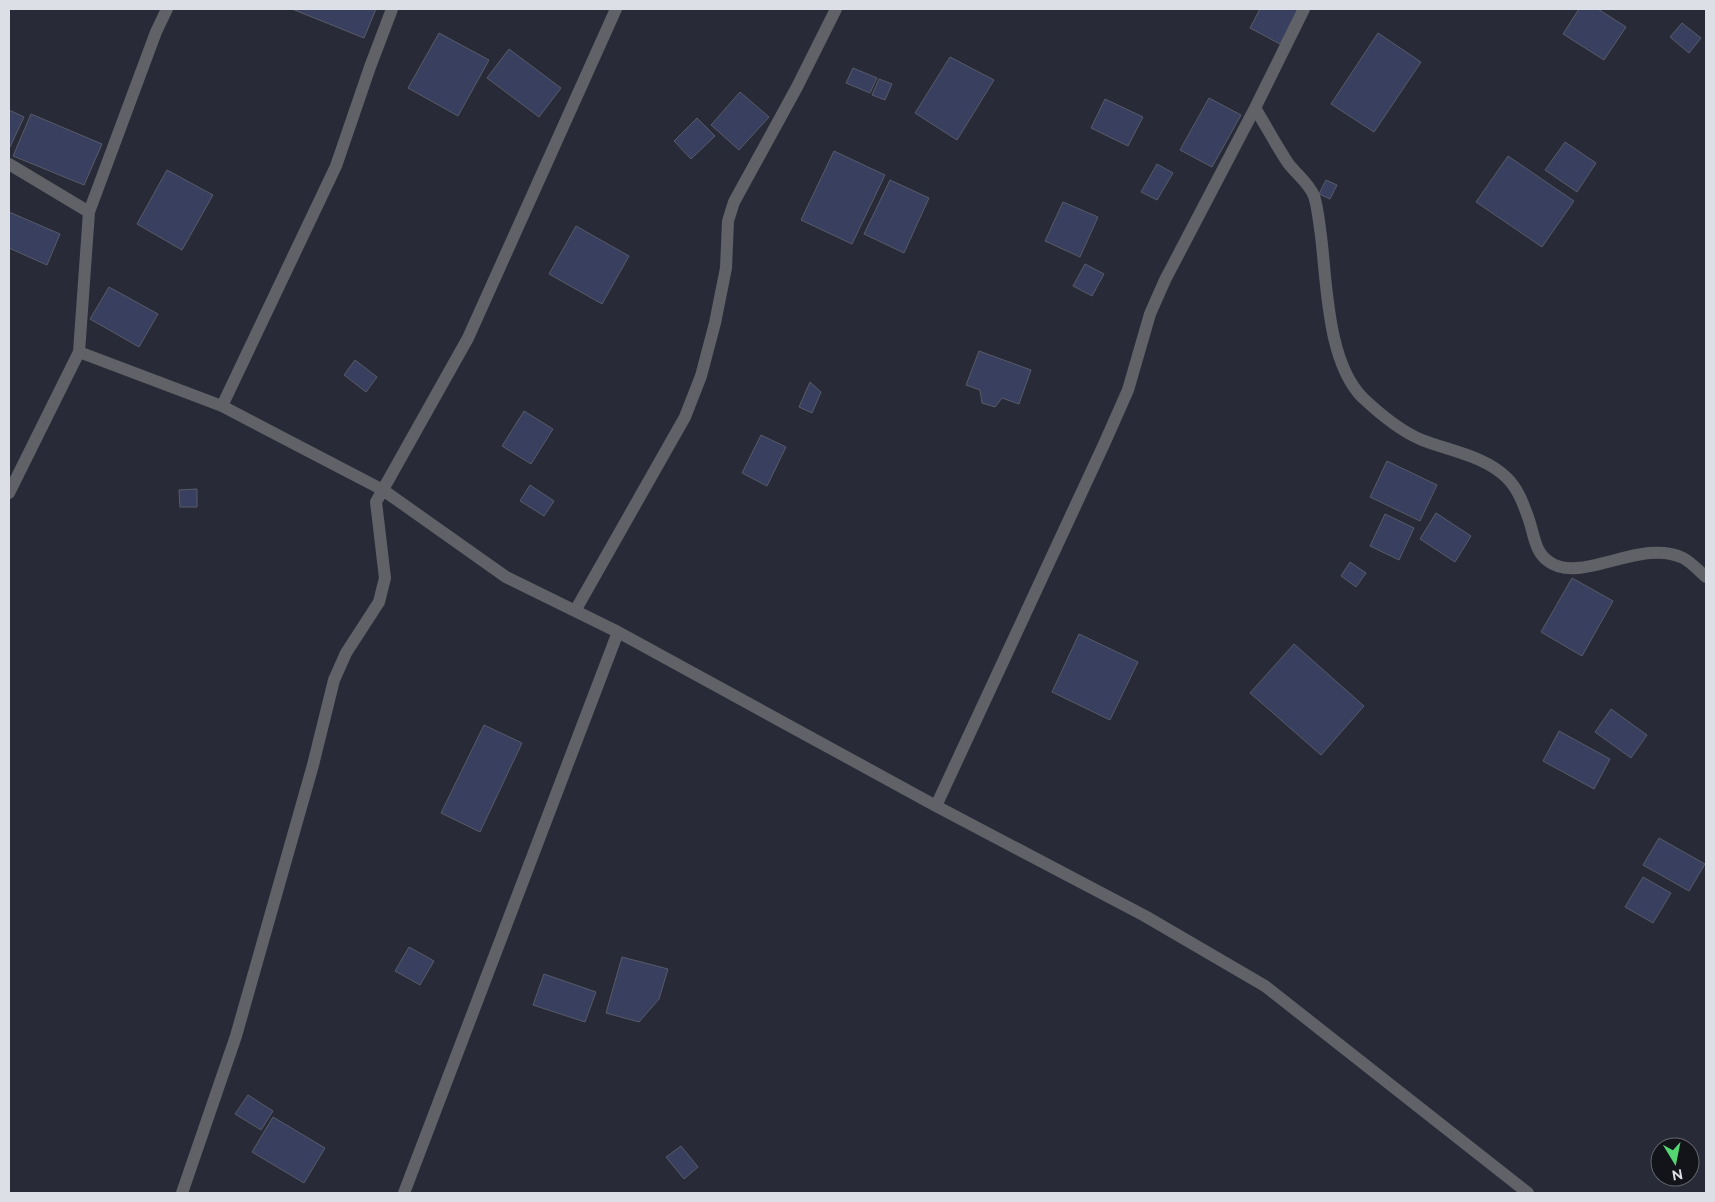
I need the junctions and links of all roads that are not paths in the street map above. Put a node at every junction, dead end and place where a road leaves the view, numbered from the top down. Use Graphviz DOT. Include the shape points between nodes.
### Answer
graph roads {
  1 [pos="166,9"];
  2 [pos="392,9"];
  3 [pos="616,9"];
  4 [pos="836,9"];
  5 [pos="1304,9"];
  6 [pos="1255,108"];
  7 [pos="9,164"];
  8 [pos="89,212"];
  9 [pos="79,352"];
  10 [pos="222,406"];
  11 [pos="383,490"];
  12 [pos="9,493"];
  13 [pos="1706,577"];
  14 [pos="574,611"];
  15 [pos="618,632"];
  16 [pos="936,806"];
  17 [pos="182,1193"];
  18 [pos="404,1193"];
  19 [pos="1528,1193"];
  1 -- 8 [label="street"];
  2 -- 10 [label="street" via="336,166"];
  3 -- 11 [label="street" via="468,338"];
  4 -- 14 [label="street" via="734,202 728,221 726,268 715,323 701,376 685,417"];
  5 -- 6 [label="street"];
  6 -- 13 [label="street" via="1289,164 1313,195 1338,352 1346,374 1362,397 1392,423 1420,439 1494,467 1508,479 1518,491 1538,551 1548,561 1562,568 1576,569 1646,552 1665,553 1684,558"];
  6 -- 16 [label="street" via="1165,280 1150,314 1128,390"];
  7 -- 8 [label="street"];
  8 -- 9 [label="street"];
  9 -- 10 [label="street"];
  9 -- 12 [label="street"];
  10 -- 11 [label="street"];
  11 -- 14 [label="street" via="506,577"];
  11 -- 17 [label="street" via="376,502 384,578 379,602 346,653 334,680 236,1036"];
  14 -- 15 [label="street"];
  15 -- 16 [label="street"];
  15 -- 18 [label="street"];
  16 -- 19 [label="street" via="1145,916 1265,986"];
}
